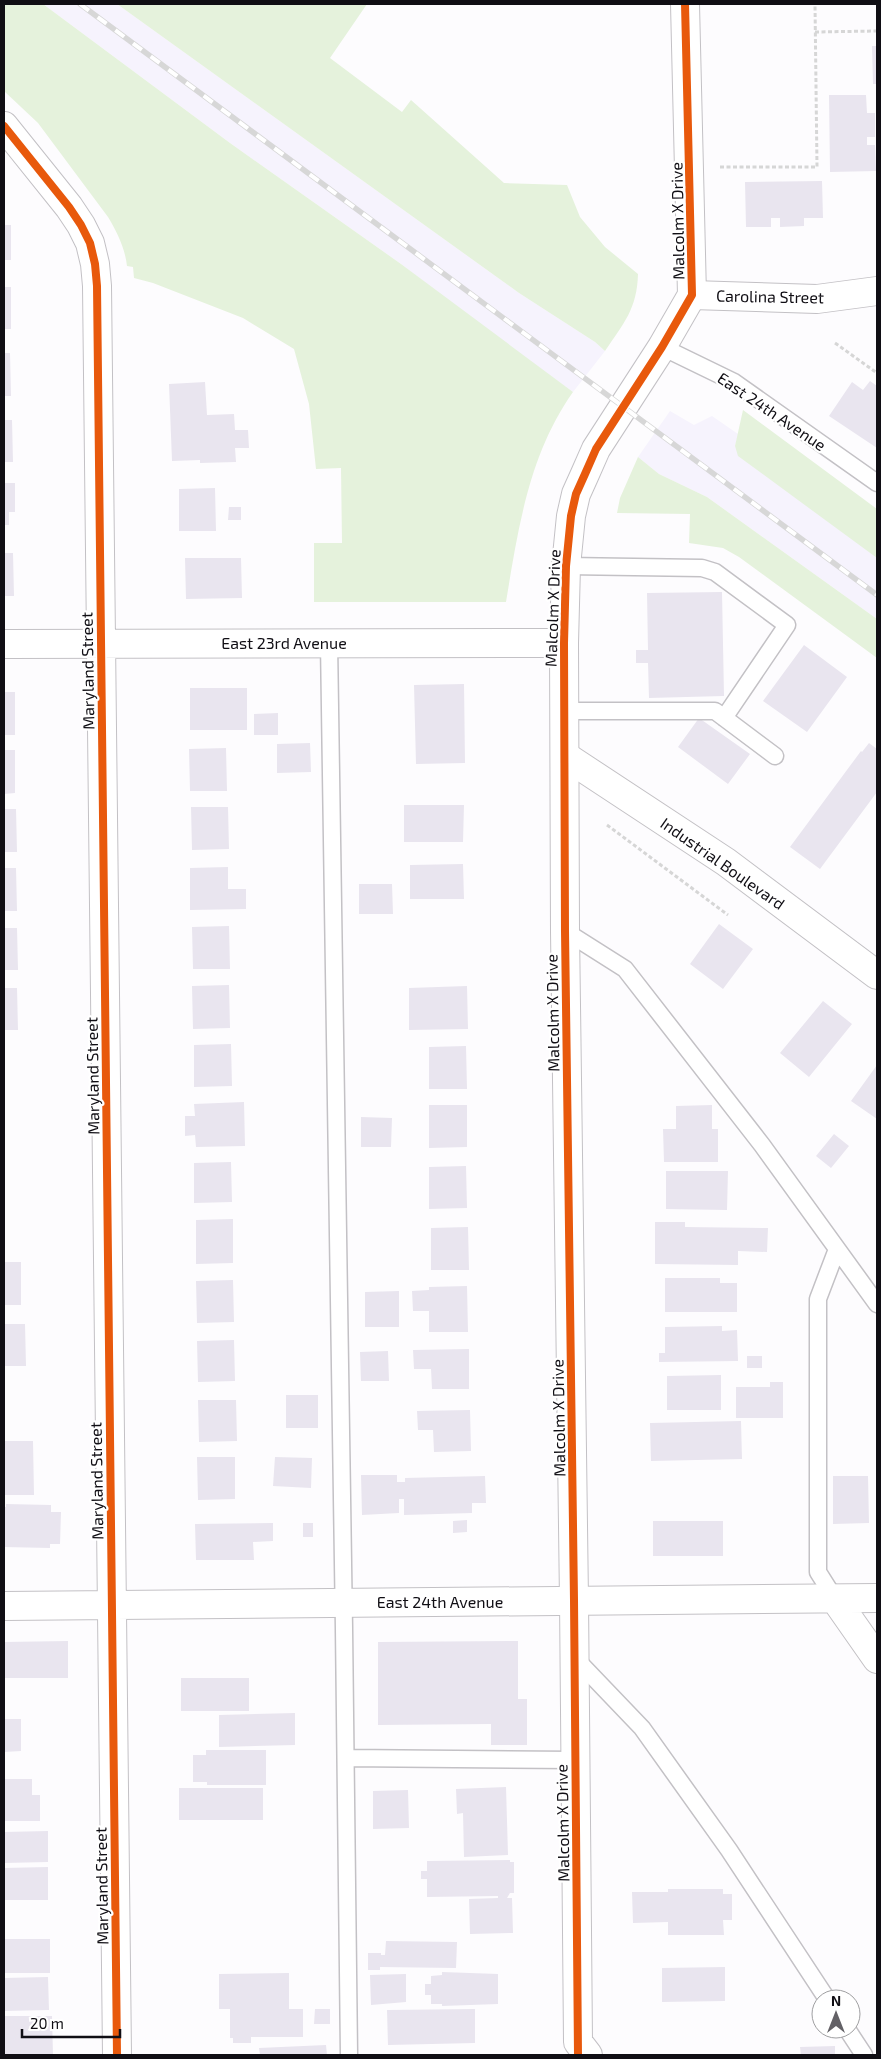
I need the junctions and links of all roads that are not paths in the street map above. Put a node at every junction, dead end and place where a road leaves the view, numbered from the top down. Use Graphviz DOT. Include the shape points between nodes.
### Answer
graph roads {
  1 [pos="685,4"];
  2 [pos="4,126"];
  3 [pos="877,291"];
  4 [pos="692,296"];
  5 [pos="662,347"];
  6 [pos="877,483"];
  7 [pos="566,566"];
  8 [pos="101,642"];
  9 [pos="329,642"];
  10 [pos="564,643"];
  11 [pos="4,644"];
  12 [pos="564,711"];
  13 [pos="724,718"];
  14 [pos="565,756"];
  15 [pos="775,756"];
  16 [pos="565,931"];
  17 [pos="877,974"];
  18 [pos="837,1249"];
  19 [pos="877,1304"];
  20 [pos="877,1598"];
  21 [pos="835,1599"];
  22 [pos="574,1600"];
  23 [pos="344,1602"];
  24 [pos="111,1605"];
  25 [pos="4,1606"];
  26 [pos="574,1657"];
  27 [pos="877,1659"];
  28 [pos="346,1758"];
  29 [pos="575,1760"];
  30 [pos="820,1989"];
  31 [pos="854,2039"];
  32 [pos="581,2051"];
  33 [pos="116,2055"];
  34 [pos="349,2055"];
  35 [pos="864,2055"];
  1 -- 4 [label="street, Malcolm X Drive"];
  2 -- 8 [label="street, Maryland Street" via="81,225 95,264"];
  3 -- 4 [label="street, Carolina Street" via="817,299"];
  4 -- 5 [label="street, Malcolm X Drive"];
  5 -- 6 [label="lane, East 24th Avenue" via="734,382"];
  5 -- 7 [label="street, Malcolm X Drive" via="618,413 584,474 571,516"];
  7 -- 10 [label="street, Malcolm X Drive"];
  7 -- 13 [label="lane" via="702,568 714,572 787,625"];
  8 -- 9 [label="street, East 23rd Avenue"];
  8 -- 11 [label="street, East 23rd Avenue"];
  8 -- 24 [label="street, Maryland Street"];
  9 -- 10 [label="street, East 23rd Avenue"];
  9 -- 23 [label="lane"];
  10 -- 12 [label="street, Malcolm X Drive"];
  12 -- 13 [label="lane" via="715,711"];
  12 -- 14 [label="street, Malcolm X Drive"];
  13 -- 15 [label="lane"];
  14 -- 16 [label="street, Malcolm X Drive"];
  14 -- 17 [label="street, Industrial Boulevard" via="726,862"];
  16 -- 18 [label="lane" via="625,969 762,1145"];
  16 -- 22 [label="street, Malcolm X Drive"];
  18 -- 19 [label="lane"];
  18 -- 21 [label="lane" via="818,1299 818,1572"];
  20 -- 21 [label="street, East 24th Avenue"];
  21 -- 22 [label="street, East 24th Avenue"];
  21 -- 27 [label="street"];
  22 -- 23 [label="street, East 24th Avenue"];
  22 -- 26 [label="street, Malcolm X Drive"];
  23 -- 24 [label="street, East 24th Avenue"];
  23 -- 28 [label="lane"];
  24 -- 25 [label="street, East 24th Avenue"];
  24 -- 33 [label="street, Maryland Street"];
  26 -- 29 [label="street, Malcolm X Drive"];
  26 -- 30 [label="lane" via="642,1728 729,1850"];
  28 -- 29 [label="lane"];
  28 -- 34 [label="lane"];
  29 -- 32 [label="street, Malcolm X Drive"];
  31 -- 35 [label="lane"];
}
